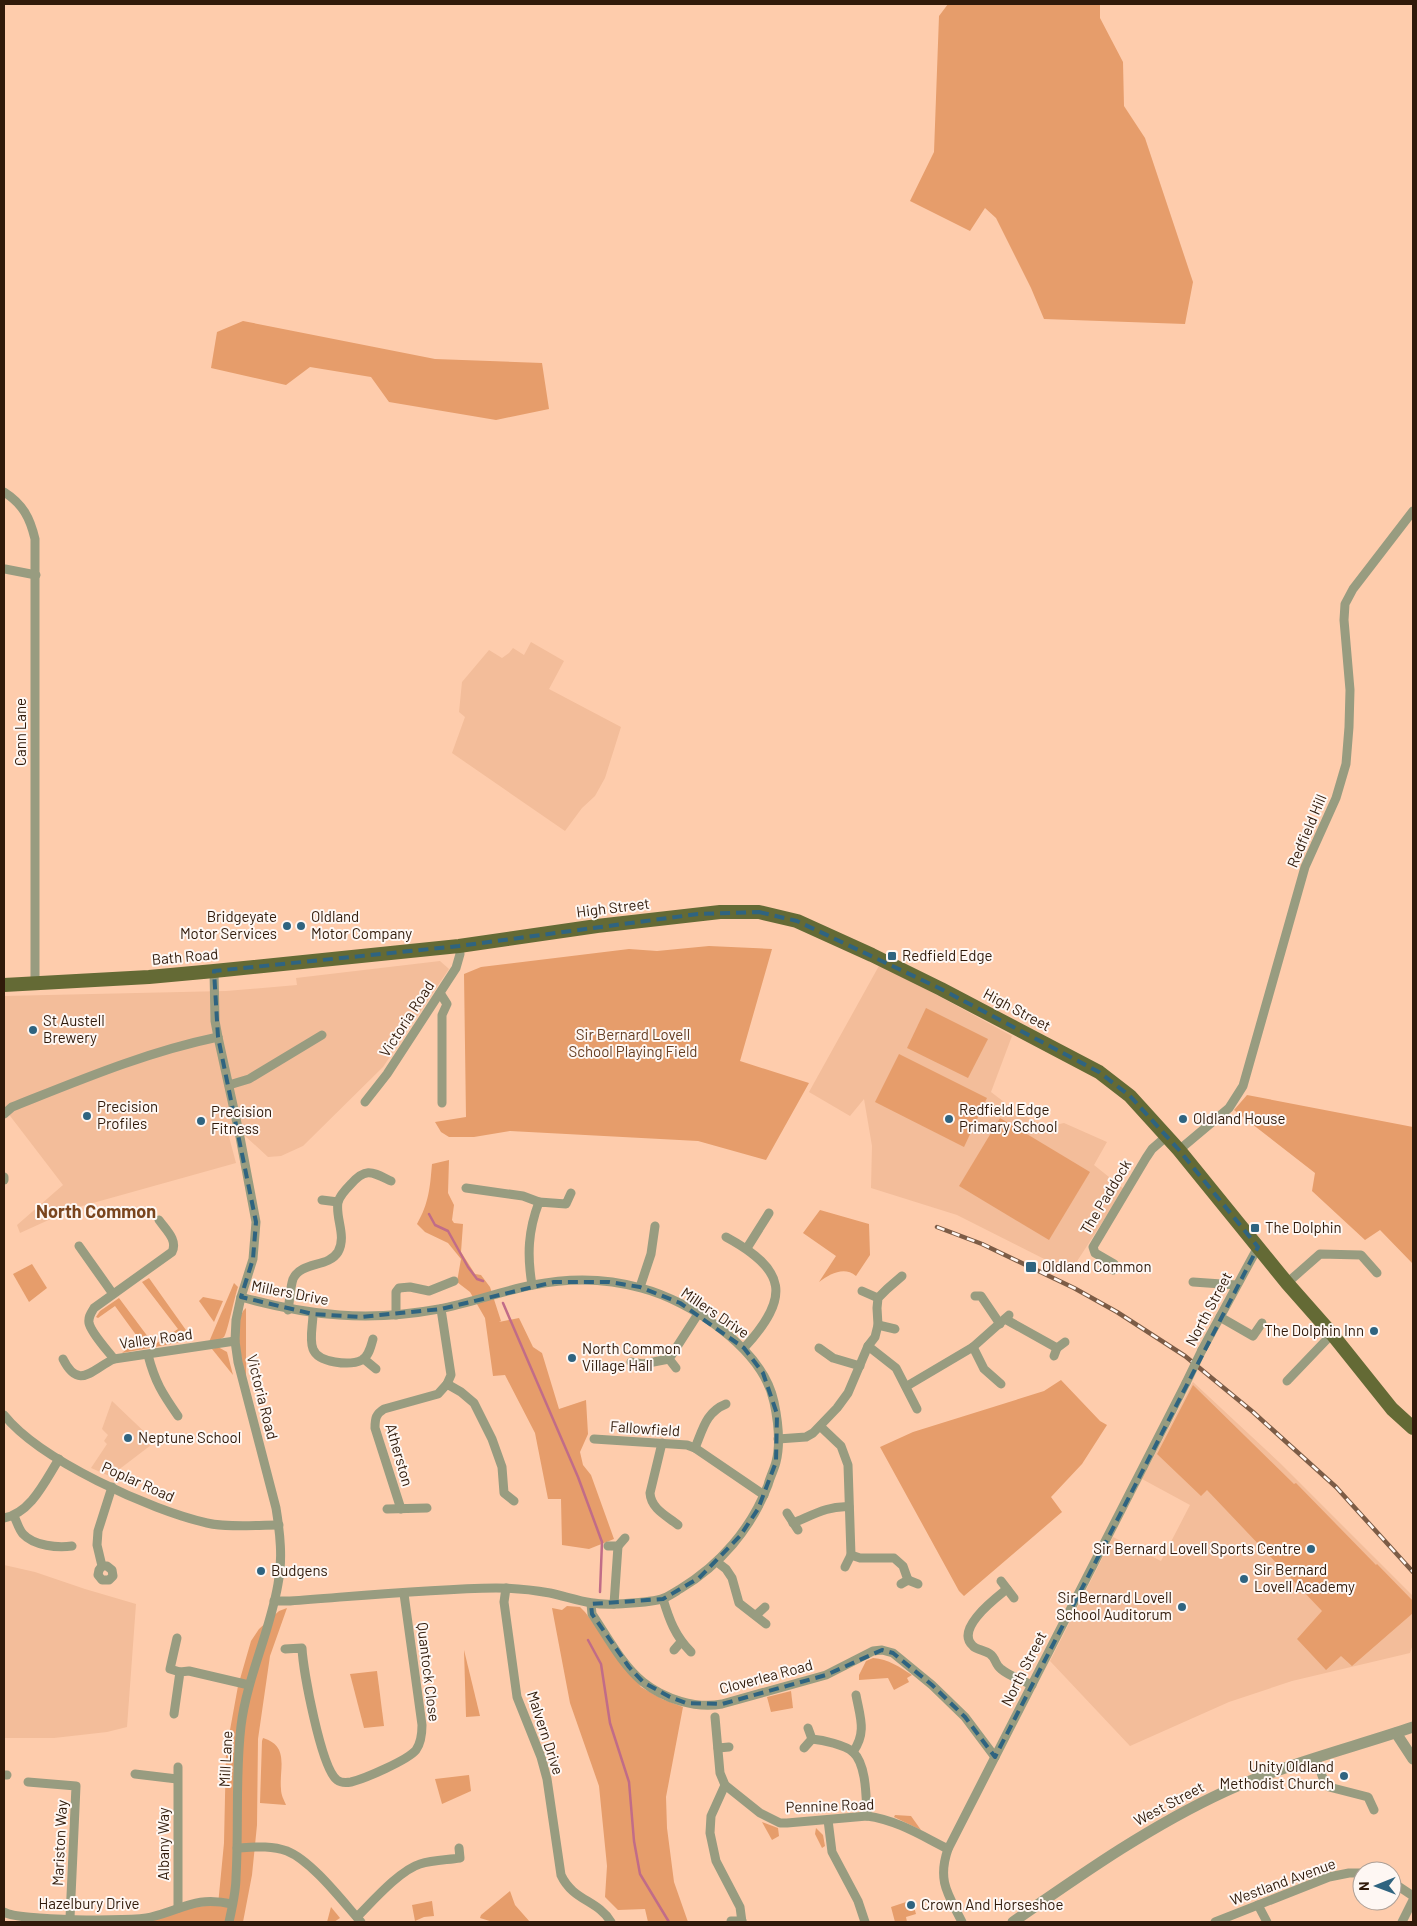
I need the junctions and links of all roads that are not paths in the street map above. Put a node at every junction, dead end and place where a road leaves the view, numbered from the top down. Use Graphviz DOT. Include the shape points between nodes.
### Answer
graph roads {
  1 [pos="4,492"];
  2 [pos="1413,511"];
  3 [pos="5,569"];
  4 [pos="36,575"];
  5 [pos="459,946"];
  6 [pos="214,971"];
  7 [pos="35,983"];
  8 [pos="4,985"];
  9 [pos="440,993"];
  10 [pos="322,1035"];
  11 [pos="218,1037"];
  12 [pos="229,1085"];
  13 [pos="431,1088"];
  14 [pos="442,1088"];
  15 [pos="365,1102"];
  16 [pos="442,1103"];
  17 [pos="4,1114"];
  18 [pos="1166,1136"];
  19 [pos="1179,1150"];
  20 [pos="391,1181"];
  21 [pos="466,1188"];
  22 [pos="531,1192"];
  23 [pos="571,1193"];
  24 [pos="322,1200"];
  25 [pos="338,1202"];
  26 [pos="539,1202"];
  27 [pos="769,1213"];
  28 [pos="159,1220"];
  29 [pos="655,1226"];
  30 [pos="726,1237"];
  31 [pos="79,1246"];
  32 [pos="1258,1246"];
  33 [pos="747,1248"];
  34 [pos="1113,1270"];
  35 [pos="1377,1272"];
  36 [pos="902,1276"];
  37 [pos="454,1281"];
  38 [pos="1193,1282"];
  39 [pos="1287,1283"];
  40 [pos="532,1285"];
  41 [pos="1236,1285"];
  42 [pos="640,1287"];
  43 [pos="862,1291"];
  44 [pos="112,1294"];
  45 [pos="976,1296"];
  46 [pos="241,1297"];
  47 [pos="878,1298"];
  48 [pos="441,1309"];
  49 [pos="288,1310"];
  50 [pos="314,1314"];
  51 [pos="698,1314"];
  52 [pos="396,1315"];
  53 [pos="1220,1317"];
  54 [pos="1004,1319"];
  55 [pos="1262,1323"];
  56 [pos="878,1325"];
  57 [pos="895,1329"];
  58 [pos="1332,1334"];
  59 [pos="373,1339"];
  60 [pos="236,1341"];
  61 [pos="868,1346"];
  62 [pos="973,1347"];
  63 [pos="744,1348"];
  64 [pos="819,1348"];
  65 [pos="1059,1348"];
  66 [pos="148,1355"];
  67 [pos="63,1359"];
  68 [pos="114,1359"];
  69 [pos="364,1359"];
  70 [pos="669,1359"];
  71 [pos="631,1362"];
  72 [pos="860,1366"];
  73 [pos="676,1368"];
  74 [pos="376,1369"];
  75 [pos="1287,1381"];
  76 [pos="447,1384"];
  77 [pos="1001,1385"];
  78 [pos="907,1386"];
  79 [pos="726,1404"];
  80 [pos="918,1408"];
  81 [pos="4,1415"];
  82 [pos="178,1416"];
  83 [pos="821,1426"];
  84 [pos="1413,1428"];
  85 [pos="594,1439"];
  86 [pos="778,1439"];
  87 [pos="662,1443"];
  88 [pos="695,1448"];
  89 [pos="59,1459"];
  90 [pos="112,1487"];
  91 [pos="764,1495"];
  92 [pos="514,1501"];
  93 [pos="849,1507"];
  94 [pos="427,1508"];
  95 [pos="387,1509"];
  96 [pos="401,1509"];
  97 [pos="786,1513"];
  98 [pos="14,1516"];
  99 [pos="4,1518"];
  100 [pos="279,1525"];
  101 [pos="678,1525"];
  102 [pos="625,1538"];
  103 [pos="72,1546"];
  104 [pos="608,1546"];
  105 [pos="618,1546"];
  106 [pos="851,1555"];
  107 [pos="717,1562"];
  108 [pos="102,1566"];
  109 [pos="845,1567"];
  110 [pos="918,1584"];
  111 [pos="506,1588"];
  112 [pos="404,1594"];
  113 [pos="1014,1598"];
  114 [pos="663,1599"];
  115 [pos="274,1601"];
  116 [pos="591,1604"];
  117 [pos="614,1604"];
  118 [pos="765,1607"];
  119 [pos="756,1615"];
  120 [pos="766,1624"];
  121 [pos="177,1638"];
  122 [pos="681,1642"];
  123 [pos="285,1649"];
  124 [pos="674,1650"];
  125 [pos="691,1652"];
  126 [pos="180,1672"];
  127 [pos="249,1685"];
  128 [pos="1032,1685"];
  129 [pos="856,1695"];
  130 [pos="174,1714"];
  131 [pos="715,1716"];
  132 [pos="1413,1727"];
  133 [pos="808,1728"];
  134 [pos="1396,1733"];
  135 [pos="812,1739"];
  136 [pos="729,1747"];
  137 [pos="718,1748"];
  138 [pos="804,1748"];
  139 [pos="853,1752"];
  140 [pos="995,1757"];
  141 [pos="1316,1758"];
  142 [pos="1413,1759"];
  143 [pos="178,1766"];
  144 [pos="135,1774"];
  145 [pos="177,1779"];
  146 [pos="28,1782"];
  147 [pos="725,1785"];
  148 [pos="1374,1810"];
  149 [pos="867,1816"];
  150 [pos="828,1820"];
  151 [pos="237,1848"];
  152 [pos="459,1848"];
  153 [pos="948,1850"];
  154 [pos="1352,1873"];
  155 [pos="1402,1889"];
  156 [pos="1413,1896"];
  157 [pos="1413,1900"];
  158 [pos="232,1904"];
  159 [pos="1258,1904"];
  160 [pos="178,1908"];
  161 [pos="4,1912"];
  162 [pos="70,1918"];
  163 [pos="359,1920"];
  164 [pos="742,1921"];
  165 [pos="229,1922"];
  166 [pos="611,1922"];
  167 [pos="731,1922"];
  168 [pos="865,1922"];
  169 [pos="962,1922"];
  170 [pos="1013,1922"];
  171 [pos="1215,1922"];
  172 [pos="1266,1922"];
  173 [pos="1402,1922"];
  1 -- 4 [label="street, Cann Lane" via="24,509 32,523"];
  2 -- 19 [label="street, Redfield Hill" via="1345,604 1350,690 1346,764 1336,798 1305,867 1243,1086 1228,1108"];
  3 -- 4 [label="street"];
  4 -- 7 [label="street, Cann Lane"];
  5 -- 6 [label="main road, Bath Road"];
  5 -- 9 [label="street, Victoria Road" via="456,968"];
  5 -- 18 [label="main road, High Street" via="713,913 758,912 780,916 872,955 1099,1072 1130,1096"];
  6 -- 7 [label="main road, Bath Road"];
  6 -- 11 [label="street, Victoria Road"];
  7 -- 8 [label="main road, Bath Road"];
  9 -- 14 [label="street" via="447,1004 442,1015"];
  9 -- 15 [label="street, Victoria Road"];
  10 -- 12 [label="street" via="249,1079"];
  11 -- 12 [label="street, Victoria Road"];
  11 -- 17 [label="street" via="114,1067 12,1107"];
  12 -- 46 [label="street, Victoria Road" via="256,1222 254,1248"];
  13 -- 14 [label="street"];
  14 -- 16 [label="street"];
  18 -- 19 [label="main road, High Street"];
  18 -- 34 [label="street, The Paddock" via="1146,1158 1093,1247 1095,1254 1114,1264"];
  19 -- 32 [label="main road, High Street"];
  20 -- 25 [label="street" via="364,1172"];
  21 -- 26 [label="street" via="480,1185"];
  22 -- 26 [label="street"];
  23 -- 26 [label="street" via="567,1207"];
  24 -- 25 [label="street"];
  25 -- 49 [label="street" via="341,1242 338,1251 326,1261 298,1273 293,1279"];
  26 -- 40 [label="street" via="531,1223 529,1267"];
  27 -- 33 [label="street"];
  28 -- 44 [label="street" via="174,1240 172,1252"];
  29 -- 42 [label="street" via="651,1254"];
  30 -- 33 [label="street"];
  31 -- 44 [label="street"];
  32 -- 39 [label="main road, High Street"];
  32 -- 41 [label="street, North Street"];
  33 -- 63 [label="street" via="772,1273 776,1300 762,1329"];
  35 -- 39 [label="street" via="1361,1255 1320,1254"];
  36 -- 47 [label="street"];
  37 -- 52 [label="street" via="429,1291 399,1288 396,1292"];
  38 -- 41 [label="street"];
  39 -- 58 [label="main road, High Street"];
  40 -- 42 [label="street, Millers Drive" via="580,1280"];
  40 -- 48 [label="street, Millers Drive"];
  41 -- 53 [label="street, North Street"];
  42 -- 51 [label="street, Millers Drive"];
  43 -- 47 [label="street"];
  44 -- 68 [label="street" via="94,1308 89,1323"];
  45 -- 54 [label="street" via="981,1296"];
  46 -- 49 [label="street, Millers Drive"];
  46 -- 60 [label="street, Victoria Road"];
  47 -- 56 [label="street"];
  48 -- 52 [label="street, Millers Drive"];
  48 -- 76 [label="street" via="451,1375"];
  49 -- 50 [label="street, Millers Drive"];
  50 -- 52 [label="street, Millers Drive"];
  50 -- 69 [label="street" via="311,1344 318,1358 330,1362"];
  51 -- 63 [label="street, Millers Drive"];
  51 -- 70 [label="street"];
  53 -- 55 [label="street" via="1253,1336"];
  53 -- 128 [label="street, North Street, bridge"];
  54 -- 62 [label="street"];
  54 -- 65 [label="street"];
  56 -- 57 [label="street"];
  56 -- 61 [label="street"];
  58 -- 75 [label="street"];
  58 -- 84 [label="main road, High Street" via="1392,1409"];
  59 -- 69 [label="street"];
  60 -- 66 [label="street, Valley Road"];
  60 -- 100 [label="street, Victoria Road" via="243,1387"];
  61 -- 72 [label="street"];
  61 -- 78 [label="street" via="896,1368"];
  62 -- 77 [label="street" via="984,1369"];
  62 -- 78 [label="street"];
  63 -- 86 [label="street, Millers Drive" via="772,1389"];
  64 -- 72 [label="street" via="833,1358"];
  66 -- 68 [label="street, Valley Road"];
  66 -- 82 [label="street" via="154,1378"];
  67 -- 68 [label="street, Valley Road" via="71,1372 86,1377"];
  69 -- 74 [label="street"];
  70 -- 71 [label="street" via="643,1367"];
  70 -- 73 [label="street"];
  72 -- 83 [label="street" via="848,1393"];
  76 -- 92 [label="street" via="474,1403 502,1467 504,1493"];
  76 -- 96 [label="street, Atherston" via="438,1394 384,1408 377,1414 375,1428"];
  78 -- 80 [label="street"];
  79 -- 88 [label="street, Fallowfield" via="716,1408 708,1417"];
  81 -- 89 [label="street, Poplar Road" via="34,1443"];
  83 -- 86 [label="street" via="806,1437"];
  83 -- 93 [label="street" via="841,1446 848,1465"];
  85 -- 87 [label="street, Fallowfield" via="617,1436"];
  86 -- 91 [label="street, Millers Drive" via="776,1462"];
  87 -- 88 [label="street, Fallowfield"];
  87 -- 101 [label="street" via="651,1500 662,1519"];
  88 -- 91 [label="street, Fallowfield"];
  89 -- 90 [label="street, Poplar Road"];
  89 -- 98 [label="street" via="29,1504"];
  90 -- 100 [label="street, Poplar Road" via="172,1513 208,1523"];
  90 -- 108 [label="street" via="98,1531 97,1545"];
  91 -- 107 [label="street, Millers Drive" via="740,1536"];
  93 -- 97 [label="street" via="830,1508 796,1527"];
  93 -- 106 [label="street"];
  94 -- 96 [label="street, Atherston"];
  95 -- 96 [label="street, Atherston"];
  98 -- 99 [label="street"];
  98 -- 103 [label="street" via="23,1534 32,1540 60,1548"];
  100 -- 115 [label="street, Victoria Road" via="280,1558"];
  102 -- 105 [label="street"];
  104 -- 105 [label="street"];
  105 -- 117 [label="street"];
  106 -- 109 [label="street"];
  106 -- 110 [label="street" via="894,1558 902,1566 905,1582"];
  107 -- 114 [label="street, Millers Drive" via="699,1578"];
  107 -- 119 [label="street" via="732,1578 739,1603"];
  111 -- 112 [label="street"];
  111 -- 116 [label="street" via="548,1593"];
  111 -- 166 [label="street, Malvern Drive" via="504,1602 517,1697 541,1757 561,1875 574,1893 599,1908"];
  112 -- 115 [label="street"];
  112 -- 123 [label="street, Quantock Close" via="422,1724 420,1742 415,1751 398,1763 351,1782 338,1781 333,1777 316,1726 302,1648"];
  113 -- 128 [label="street" via="1004,1585 979,1611 970,1628 970,1642 994,1657 1001,1670"];
  114 -- 117 [label="street, Millers Drive"];
  114 -- 122 [label="street"];
  115 -- 127 [label="street, Mill Lane"];
  116 -- 117 [label="street, Millers Drive"];
  116 -- 140 [label="street, Cloverlea Road" via="592,1614 643,1682 686,1703 722,1704 826,1675 873,1651 893,1654 965,1717"];
  118 -- 119 [label="street"];
  119 -- 120 [label="street"];
  121 -- 126 [label="street" via="170,1669"];
  122 -- 124 [label="street"];
  122 -- 125 [label="street"];
  126 -- 127 [label="street" via="189,1671"];
  126 -- 130 [label="street"];
  127 -- 151 [label="street, Mill Lane" via="238,1757"];
  128 -- 140 [label="street, North Street"];
  129 -- 139 [label="street" via="862,1732"];
  131 -- 137 [label="street"];
  132 -- 134 [label="street, West Street"];
  133 -- 135 [label="street"];
  134 -- 141 [label="street, West Street"];
  134 -- 142 [label="street"];
  135 -- 138 [label="street"];
  135 -- 139 [label="street"];
  136 -- 137 [label="street"];
  137 -- 147 [label="street" via="720,1773"];
  139 -- 149 [label="street" via="863,1771"];
  140 -- 153 [label="street, North Street"];
  141 -- 148 [label="street" via="1329,1787 1368,1797"];
  141 -- 170 [label="street, West Street" via="1254,1780 1178,1814"];
  143 -- 145 [label="street, Albany Way"];
  144 -- 145 [label="street"];
  145 -- 160 [label="street, Albany Way"];
  146 -- 162 [label="street, Mariston Way" via="76,1786"];
  147 -- 150 [label="street, Pennine Road" via="775,1821"];
  147 -- 164 [label="street" via="711,1816 710,1833 716,1861 740,1907"];
  149 -- 150 [label="street, Pennine Road"];
  149 -- 153 [label="street, Pennine Road" via="896,1823"];
  150 -- 168 [label="street" via="832,1852 858,1901"];
  151 -- 158 [label="street, Mill Lane"];
  151 -- 163 [label="street" via="271,1847 294,1854"];
  152 -- 163 [label="street" via="460,1858 422,1863 402,1874"];
  153 -- 169 [label="street, North Street" via="943,1863 943,1881"];
  154 -- 159 [label="street, Westland Avenue" via="1329,1877"];
  155 -- 156 [label="street"];
  157 -- 173 [label="street"];
  158 -- 160 [label="street, Hazelbury Drive" via="212,1901"];
  158 -- 165 [label="street, Mill Lane"];
  159 -- 171 [label="street, Westland Avenue"];
  159 -- 172 [label="street"];
  160 -- 162 [label="street, Hazelbury Drive" via="129,1920"];
  161 -- 162 [label="street, Hazelbury Drive" via="25,1918"];
  164 -- 167 [label="street"];
}
